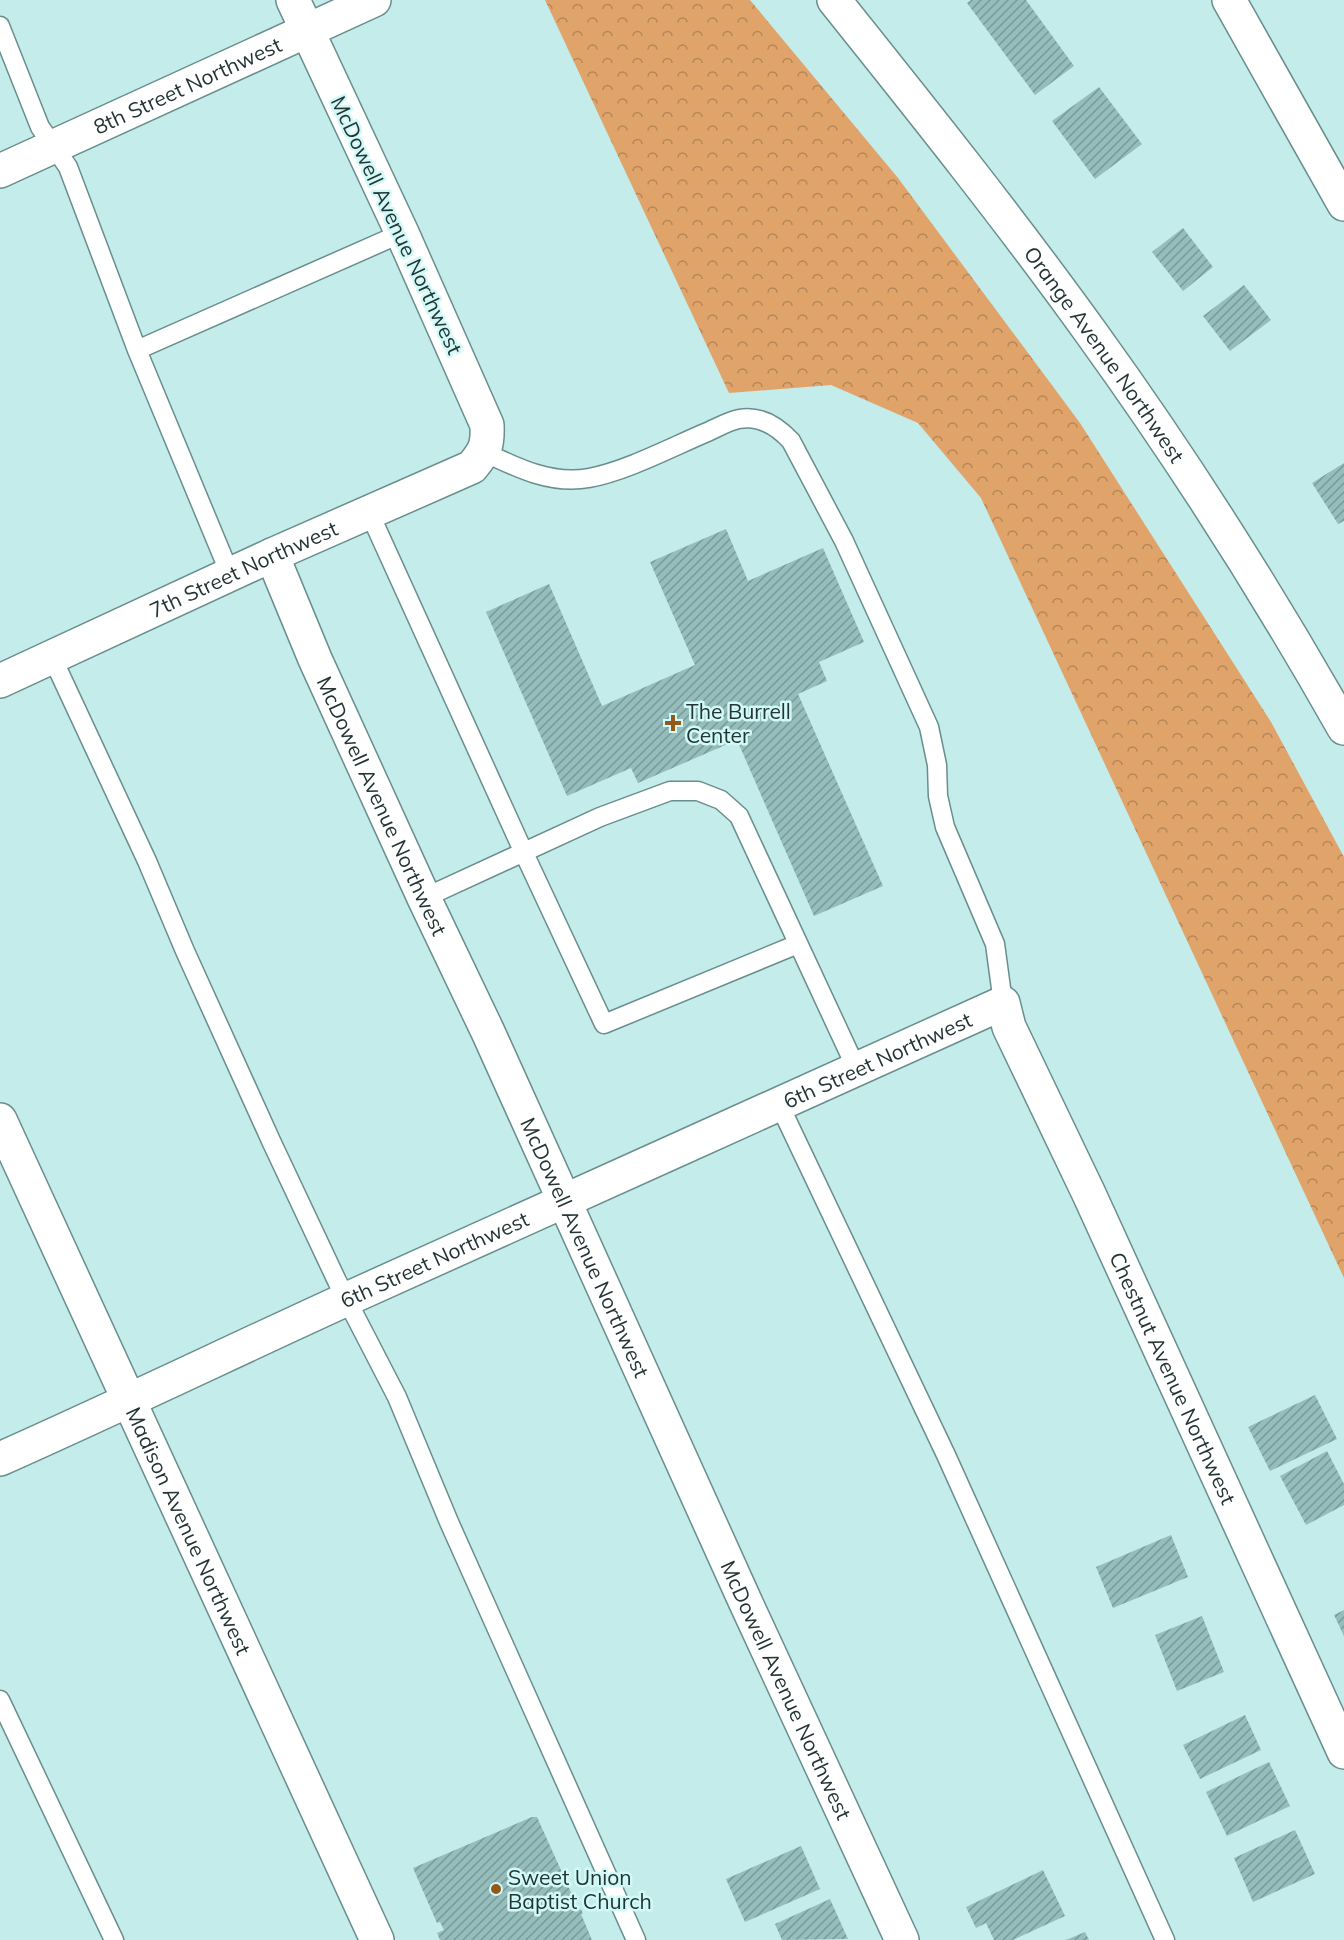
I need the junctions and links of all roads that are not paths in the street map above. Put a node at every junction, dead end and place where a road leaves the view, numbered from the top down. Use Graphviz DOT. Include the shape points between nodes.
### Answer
graph roads {
  1 [pos="293,0"];
  2 [pos="374,0"];
  3 [pos="834,0"];
  4 [pos="1229,0"];
  5 [pos="0,26"];
  6 [pos="307,30"];
  7 [pos="55,146"];
  8 [pos="0,171"];
  9 [pos="1344,204"];
  10 [pos="402,233"];
  11 [pos="137,350"];
  12 [pos="484,452"];
  13 [pos="369,512"];
  14 [pos="272,555"];
  15 [pos="230,574"];
  16 [pos="52,657"];
  17 [pos="0,681"];
  18 [pos="1344,728"];
  19 [pos="524,853"];
  20 [pos="424,898"];
  21 [pos="798,944"];
  22 [pos="1003,1003"];
  23 [pos="857,1070"];
  24 [pos="780,1106"];
  25 [pos="0,1120"];
  26 [pos="564,1202"];
  27 [pos="348,1299"];
  28 [pos="129,1402"];
  29 [pos="0,1459"];
  30 [pos="0,1700"];
  31 [pos="1344,1752"];
  32 [pos="114,1940"];
  33 [pos="377,1940"];
  34 [pos="636,1940"];
  35 [pos="903,1940"];
  36 [pos="1165,1940"];
  1 -- 6 [label="street, McDowell Avenue Northwest"];
  2 -- 6 [label="street, 8th Street Northwest"];
  3 -- 18 [label="street, Orange Avenue Northwest" via="963,161 1093,334 1184,467 1308,663"];
  4 -- 9 [label="street"];
  5 -- 7 [label="lane" via="40,127"];
  6 -- 7 [label="street, 8th Street Northwest"];
  6 -- 10 [label="street, McDowell Avenue Northwest"];
  7 -- 8 [label="street, 8th Street Northwest"];
  7 -- 11 [label="lane" via="68,167"];
  10 -- 11 [label="lane"];
  10 -- 12 [label="street, McDowell Avenue Northwest" via="488,425"];
  11 -- 15 [label="lane"];
  12 -- 13 [label="street, 7th Street Northwest" via="472,467"];
  12 -- 22 [label="lane" via="520,470 556,479 588,478 738,419 760,420 780,429 791,441 844,541 929,727 945,827 995,944"];
  13 -- 14 [label="street, 7th Street Northwest"];
  13 -- 19 [label="lane"];
  14 -- 15 [label="street, 7th Street Northwest"];
  14 -- 20 [label="street, McDowell Avenue Northwest"];
  15 -- 16 [label="street, 7th Street Northwest"];
  16 -- 17 [label="street, 7th Street Northwest"];
  16 -- 27 [label="lane" via="272,1143"];
  19 -- 20 [label="lane"];
  19 -- 21 [label="lane" via="670,791 698,791 721,800 738,816"];
  19 -- 21 [label="lane" via="604,1024"];
  20 -- 26 [label="street, McDowell Avenue Northwest"];
  21 -- 23 [label="lane"];
  22 -- 23 [label="street, 6th Street Northwest"];
  22 -- 31 [label="street, Chestnut Avenue Northwest" via="1009,1027"];
  23 -- 24 [label="street, 6th Street Northwest"];
  24 -- 26 [label="street, 6th Street Northwest"];
  24 -- 36 [label="lane" via="946,1455"];
  25 -- 28 [label="street, Madison Avenue Northwest"];
  26 -- 27 [label="street, 6th Street Northwest"];
  26 -- 35 [label="street, McDowell Avenue Northwest"];
  27 -- 28 [label="street, 6th Street Northwest"];
  27 -- 34 [label="lane" via="397,1396 449,1522"];
  28 -- 29 [label="street, 6th Street Northwest"];
  28 -- 33 [label="street, Madison Avenue Northwest"];
  30 -- 32 [label="lane"];
}
